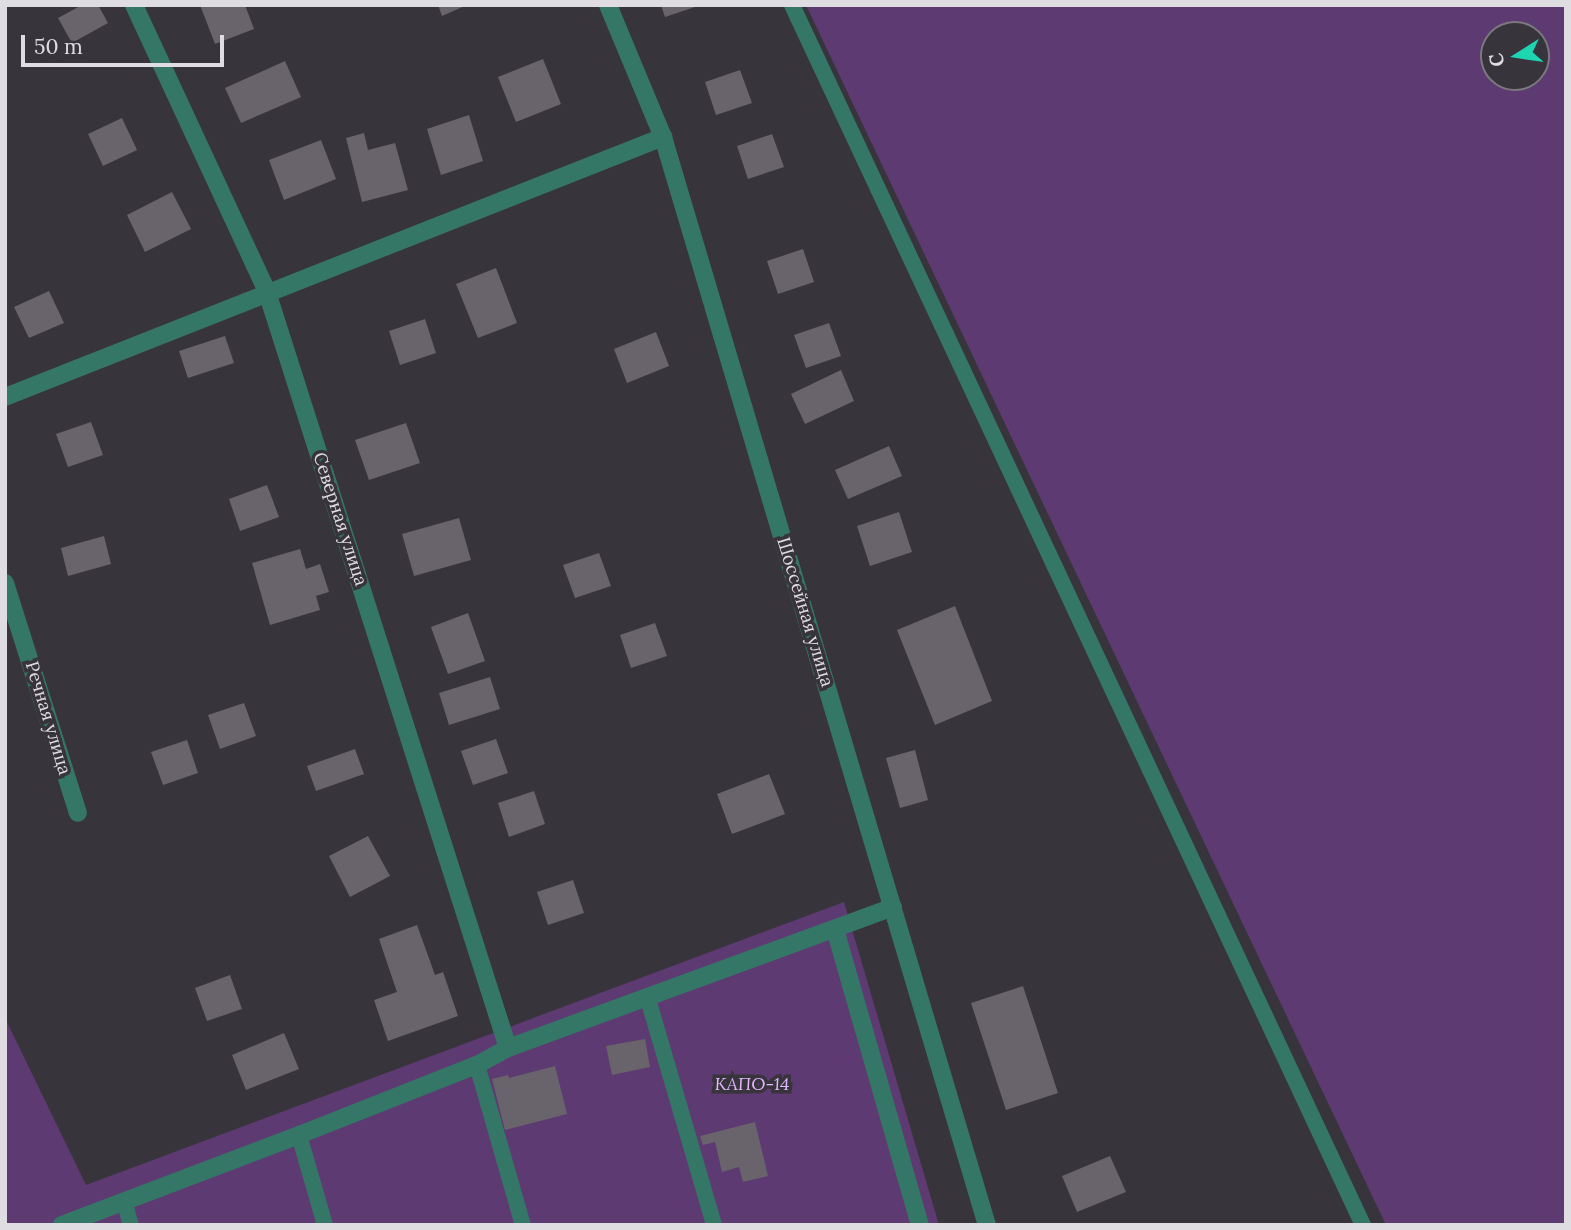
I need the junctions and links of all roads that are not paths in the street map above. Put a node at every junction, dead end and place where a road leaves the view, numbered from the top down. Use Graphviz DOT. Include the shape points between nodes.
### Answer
graph roads {
  1 [pos="134,5"];
  2 [pos="608,5"];
  3 [pos="792,5"];
  4 [pos="663,137"];
  5 [pos="267,292"];
  6 [pos="5,397"];
  7 [pos="5,583"];
  8 [pos="78,813"];
  9 [pos="893,907"];
  10 [pos="835,929"];
  11 [pos="648,999"];
  12 [pos="508,1048"];
  13 [pos="477,1065"];
  14 [pos="299,1135"];
  15 [pos="124,1201"];
  16 [pos="62,1225"];
  17 [pos="131,1225"];
  18 [pos="325,1225"];
  19 [pos="523,1225"];
  20 [pos="714,1225"];
  21 [pos="920,1225"];
  22 [pos="987,1225"];
  23 [pos="1363,1225"];
  1 -- 5 [label="street, Северная улица"];
  2 -- 4 [label="street, Шоссейная улица"];
  3 -- 23 [label="lane"];
  4 -- 5 [label="street"];
  4 -- 9 [label="street, Шоссейная улица"];
  5 -- 6 [label="street"];
  5 -- 12 [label="street, Северная улица"];
  7 -- 8 [label="street, Речная улица"];
  9 -- 10 [label="street"];
  9 -- 22 [label="street, Шоссейная улица"];
  10 -- 11 [label="street"];
  10 -- 21 [label="street"];
  11 -- 12 [label="street"];
  11 -- 20 [label="lane"];
  12 -- 13 [label="street"];
  13 -- 14 [label="street"];
  13 -- 19 [label="lane"];
  14 -- 15 [label="street"];
  14 -- 18 [label="lane"];
  15 -- 16 [label="street"];
  15 -- 17 [label="lane"];
}
